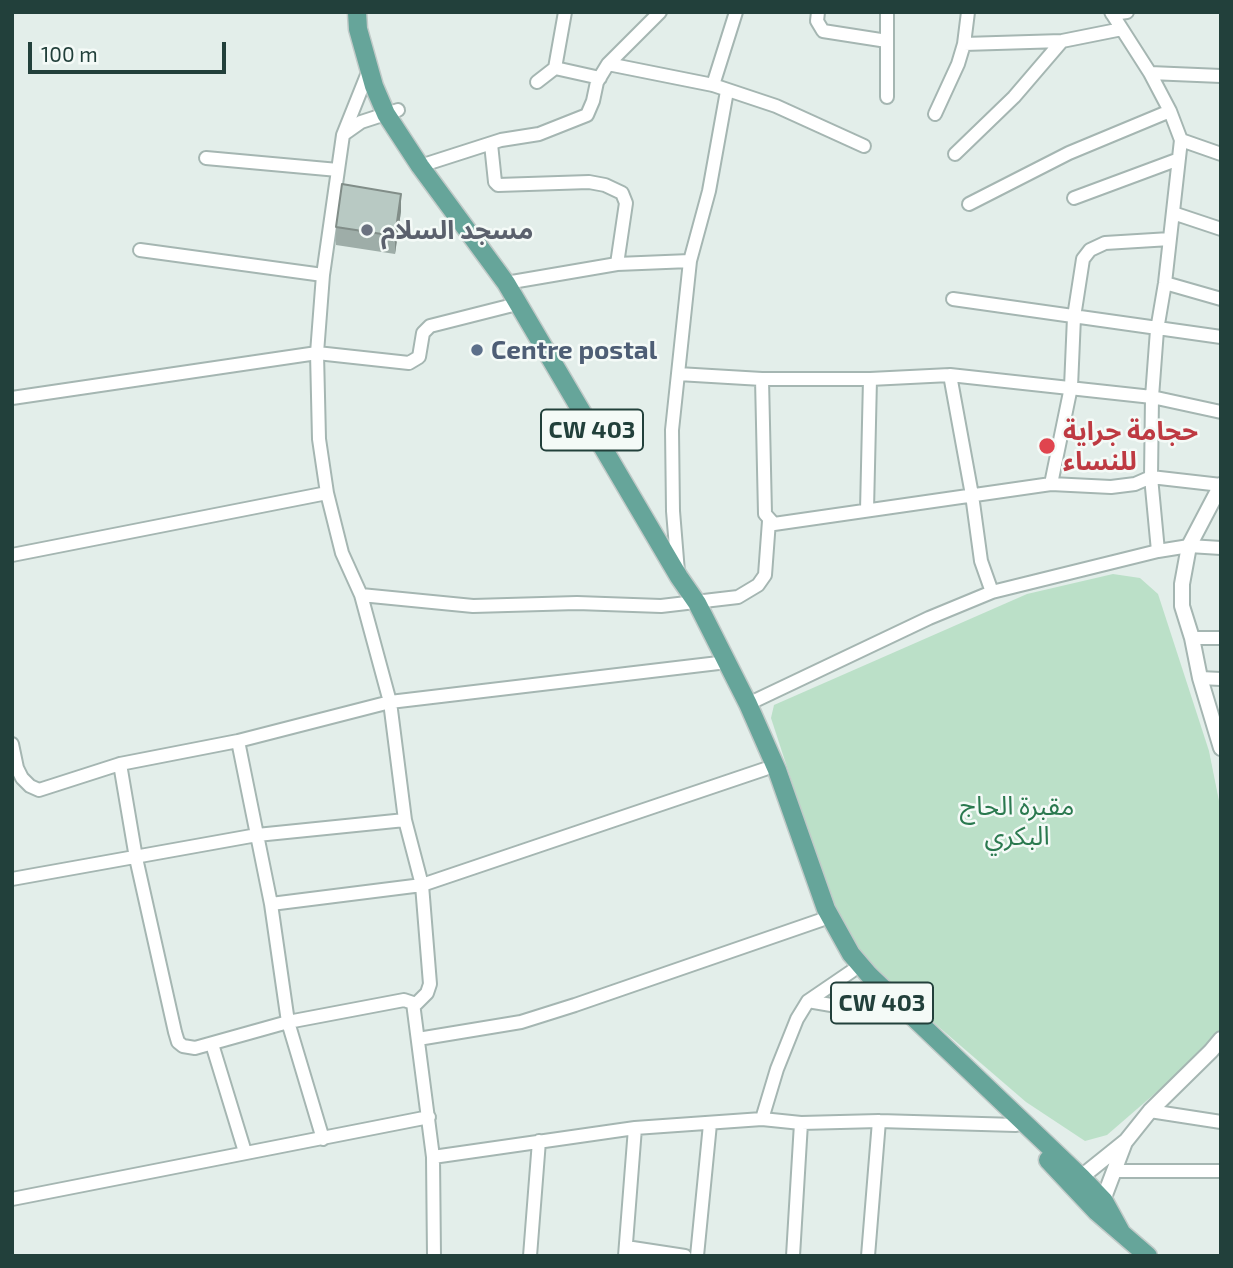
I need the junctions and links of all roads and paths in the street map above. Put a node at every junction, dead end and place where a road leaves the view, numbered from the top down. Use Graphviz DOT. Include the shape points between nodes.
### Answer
graph roads {
  1 [pos="357,12"];
  2 [pos="367,12"];
  3 [pos="565,12"];
  4 [pos="660,12"];
  5 [pos="736,12"];
  6 [pos="818,12"];
  7 [pos="887,12"];
  8 [pos="968,12"];
  9 [pos="1127,12"];
  10 [pos="1112,13"];
  11 [pos="1122,29"];
  12 [pos="887,41"];
  13 [pos="1062,41"];
  14 [pos="964,44"];
  15 [pos="372,63"];
  16 [pos="608,64"];
  17 [pos="555,68"];
  18 [pos="1150,73"];
  19 [pos="1221,76"];
  20 [pos="600,78"];
  21 [pos="537,82"];
  22 [pos="713,85"];
  23 [pos="727,91"];
  24 [pos="887,97"];
  25 [pos="1170,111"];
  26 [pos="392,112"];
  27 [pos="935,114"];
  28 [pos="343,135"];
  29 [pos="1181,140"];
  30 [pos="491,144"];
  31 [pos="864,146"];
  32 [pos="955,154"];
  33 [pos="1221,154"];
  34 [pos="206,158"];
  35 [pos="1179,159"];
  36 [pos="420,166"];
  37 [pos="338,170"];
  38 [pos="1074,198"];
  39 [pos="969,204"];
  40 [pos="1172,213"];
  41 [pos="1221,229"];
  42 [pos="1170,239"];
  43 [pos="140,250"];
  44 [pos="690,261"];
  45 [pos="617,264"];
  46 [pos="323,275"];
  47 [pos="506,283"];
  48 [pos="1165,283"];
  49 [pos="953,299"];
  50 [pos="1221,299"];
  51 [pos="517,304"];
  52 [pos="1074,317"];
  53 [pos="1157,330"];
  54 [pos="1221,337"];
  55 [pos="317,353"];
  56 [pos="678,374"];
  57 [pos="950,375"];
  58 [pos="762,379"];
  59 [pos="870,379"];
  60 [pos="1071,387"];
  61 [pos="1153,397"];
  62 [pos="12,398"];
  63 [pos="1221,411"];
  64 [pos="1151,477"];
  65 [pos="1051,484"];
  66 [pos="1221,485"];
  67 [pos="327,493"];
  68 [pos="971,495"];
  69 [pos="867,510"];
  70 [pos="1214,513"];
  71 [pos="769,521"];
  72 [pos="1189,546"];
  73 [pos="1221,548"];
  74 [pos="1158,551"];
  75 [pos="12,555"];
  76 [pos="679,577"];
  77 [pos="992,592"];
  78 [pos="361,595"];
  79 [pos="697,603"];
  80 [pos="1192,638"];
  81 [pos="1221,638"];
  82 [pos="727,662"];
  83 [pos="1200,678"];
  84 [pos="1221,679"];
  85 [pos="390,702"];
  86 [pos="748,704"];
  87 [pos="239,741"];
  88 [pos="12,744"];
  89 [pos="1221,748"];
  90 [pos="120,764"];
  91 [pos="765,769"];
  92 [pos="405,820"];
  93 [pos="257,835"];
  94 [pos="136,858"];
  95 [pos="12,879"];
  96 [pos="422,885"];
  97 [pos="271,904"];
  98 [pos="821,920"];
  99 [pos="852,971"];
  100 [pos="808,1001"];
  101 [pos="414,1006"];
  102 [pos="895,1016"];
  103 [pos="288,1022"];
  104 [pos="418,1039"];
  105 [pos="1221,1039"];
  106 [pos="212,1044"];
  107 [pos="1150,1111"];
  108 [pos="429,1117"];
  109 [pos="762,1119"];
  110 [pos="879,1121"];
  111 [pos="1221,1122"];
  112 [pos="801,1123"];
  113 [pos="710,1124"];
  114 [pos="1016,1125"];
  115 [pos="635,1128"];
  116 [pos="323,1139"];
  117 [pos="1126,1141"];
  118 [pos="539,1142"];
  119 [pos="245,1153"];
  120 [pos="433,1157"];
  121 [pos="1115,1171"];
  122 [pos="1221,1171"];
  123 [pos="1076,1181"];
  124 [pos="12,1199"];
  125 [pos="1101,1207"];
  126 [pos="626,1251"];
  127 [pos="434,1256"];
  128 [pos="530,1256"];
  129 [pos="685,1256"];
  130 [pos="697,1256"];
  131 [pos="793,1256"];
  132 [pos="868,1256"];
  133 [pos="1148,1256"];
  1 -- 15 [label="main road, CW 403" via="358,29"];
  2 -- 15 [label="main road, CW 403"];
  3 -- 17 [label="street"];
  4 -- 16 [label="street"];
  5 -- 22 [label="street"];
  6 -- 12 [label="street" via="823,31"];
  7 -- 12 [label="street"];
  8 -- 14 [label="street"];
  9 -- 10 [label="street"];
  10 -- 11 [label="street"];
  11 -- 13 [label="street"];
  11 -- 18 [label="street"];
  12 -- 24 [label="street"];
  13 -- 14 [label="street"];
  13 -- 32 [label="street" via="1014,97"];
  14 -- 27 [label="street"];
  15 -- 26 [label="main road, CW 403" via="374,86"];
  15 -- 28 [label="street"];
  16 -- 20 [label="street"];
  16 -- 22 [label="street"];
  17 -- 20 [label="street"];
  17 -- 21 [label="street"];
  18 -- 19 [label="street"];
  18 -- 25 [label="street"];
  20 -- 30 [label="street" via="587,115 539,134"];
  22 -- 23 [label="street"];
  23 -- 31 [label="street" via="776,106"];
  23 -- 44 [label="street" via="709,191"];
  25 -- 29 [label="street"];
  25 -- 39 [label="street" via="1069,153"];
  26 -- 28 [label="street" via="361,121"];
  26 -- 36 [label="main road, CW 403"];
  28 -- 37 [label="street"];
  29 -- 33 [label="street"];
  29 -- 35 [label="street"];
  30 -- 36 [label="street"];
  30 -- 45 [label="street" via="498,185 589,182 622,193 626,203"];
  34 -- 37 [label="street"];
  35 -- 38 [label="street"];
  35 -- 40 [label="street"];
  36 -- 47 [label="main road, CW 403"];
  37 -- 46 [label="street"];
  40 -- 41 [label="street"];
  40 -- 42 [label="street"];
  42 -- 48 [label="street"];
  42 -- 52 [label="street" via="1105,243 1090,250 1083,259"];
  43 -- 46 [label="street"];
  44 -- 45 [label="street"];
  44 -- 56 [label="street"];
  45 -- 47 [label="street"];
  46 -- 55 [label="street"];
  47 -- 51 [label="main road, CW 403"];
  48 -- 50 [label="street"];
  48 -- 53 [label="street"];
  49 -- 52 [label="street"];
  51 -- 55 [label="street" via="430,326 423,333 419,357 411,363"];
  51 -- 76 [label="main road, CW 403"];
  52 -- 53 [label="street"];
  52 -- 60 [label="street"];
  53 -- 54 [label="street"];
  53 -- 61 [label="street"];
  55 -- 62 [label="street"];
  55 -- 67 [label="street" via="319,439"];
  56 -- 58 [label="street"];
  56 -- 76 [label="street" via="672,429"];
  57 -- 59 [label="street"];
  57 -- 60 [label="street"];
  57 -- 68 [label="street"];
  58 -- 59 [label="street"];
  58 -- 71 [label="street" via="765,514"];
  59 -- 69 [label="street"];
  60 -- 61 [label="street"];
  60 -- 65 [label="street"];
  61 -- 63 [label="street"];
  61 -- 64 [label="street"];
  64 -- 65 [label="street" via="1111,487"];
  64 -- 66 [label="street"];
  64 -- 74 [label="street"];
  65 -- 68 [label="street"];
  66 -- 70 [label="street"];
  67 -- 75 [label="street"];
  67 -- 78 [label="street" via="342,552"];
  68 -- 69 [label="street"];
  68 -- 77 [label="street" via="981,561"];
  69 -- 71 [label="street" via="774,524"];
  70 -- 72 [label="street"];
  71 -- 79 [label="street" via="767,564 758,585 738,597"];
  72 -- 73 [label="street"];
  72 -- 74 [label="street"];
  72 -- 80 [label="street" via="1182,606"];
  74 -- 77 [label="street"];
  76 -- 79 [label="main road, CW 403"];
  77 -- 86 [label="street"];
  78 -- 79 [label="street" via="473,606"];
  78 -- 85 [label="street"];
  79 -- 82 [label="main road, CW 403"];
  80 -- 81 [label="street"];
  80 -- 83 [label="street"];
  82 -- 85 [label="street"];
  82 -- 86 [label="main road, CW 403"];
  83 -- 84 [label="street"];
  83 -- 89 [label="street"];
  85 -- 87 [label="street"];
  85 -- 92 [label="street"];
  86 -- 91 [label="main road, CW 403"];
  86 -- 123 [label="main road, CW 403" via="777,770 826,909 851,954"];
  87 -- 90 [label="street"];
  87 -- 93 [label="street"];
  88 -- 90 [label="street" via="20,773 36,789"];
  90 -- 94 [label="street"];
  91 -- 96 [label="street"];
  91 -- 98 [label="main road, CW 403"];
  92 -- 93 [label="street"];
  92 -- 96 [label="street"];
  93 -- 94 [label="street"];
  93 -- 97 [label="street"];
  94 -- 95 [label="street"];
  94 -- 106 [label="street" via="178,1042 188,1048"];
  96 -- 97 [label="street"];
  96 -- 101 [label="street" via="430,984"];
  97 -- 103 [label="street"];
  98 -- 99 [label="main road, CW 403"];
  98 -- 104 [label="street" via="521,1022"];
  99 -- 100 [label="street"];
  99 -- 102 [label="main road, CW 403"];
  100 -- 102 [label="street"];
  100 -- 109 [label="street" via="789,1034"];
  101 -- 103 [label="street" via="404,1000"];
  101 -- 104 [label="street"];
  102 -- 114 [label="main road, CW 403"];
  103 -- 106 [label="street"];
  103 -- 116 [label="street"];
  104 -- 108 [label="street"];
  105 -- 107 [label="street"];
  106 -- 119 [label="street"];
  107 -- 111 [label="street"];
  107 -- 117 [label="street"];
  108 -- 116 [label="street"];
  108 -- 120 [label="street"];
  109 -- 112 [label="street"];
  109 -- 113 [label="street"];
  110 -- 112 [label="street"];
  110 -- 114 [label="street"];
  110 -- 132 [label="street"];
  112 -- 131 [label="street"];
  113 -- 115 [label="street"];
  113 -- 130 [label="street"];
  114 -- 123 [label="main road, CW 403"];
  115 -- 118 [label="street"];
  115 -- 126 [label="street"];
  116 -- 119 [label="street"];
  117 -- 121 [label="street"];
  117 -- 123 [label="street"];
  118 -- 120 [label="street"];
  118 -- 128 [label="street"];
  119 -- 124 [label="street"];
  120 -- 127 [label="street"];
  121 -- 122 [label="street"];
  121 -- 125 [label="street"];
  123 -- 125 [label="main road, CW 403"];
  125 -- 133 [label="main road, CW 403"];
  126 -- 129 [label="street"];
}
